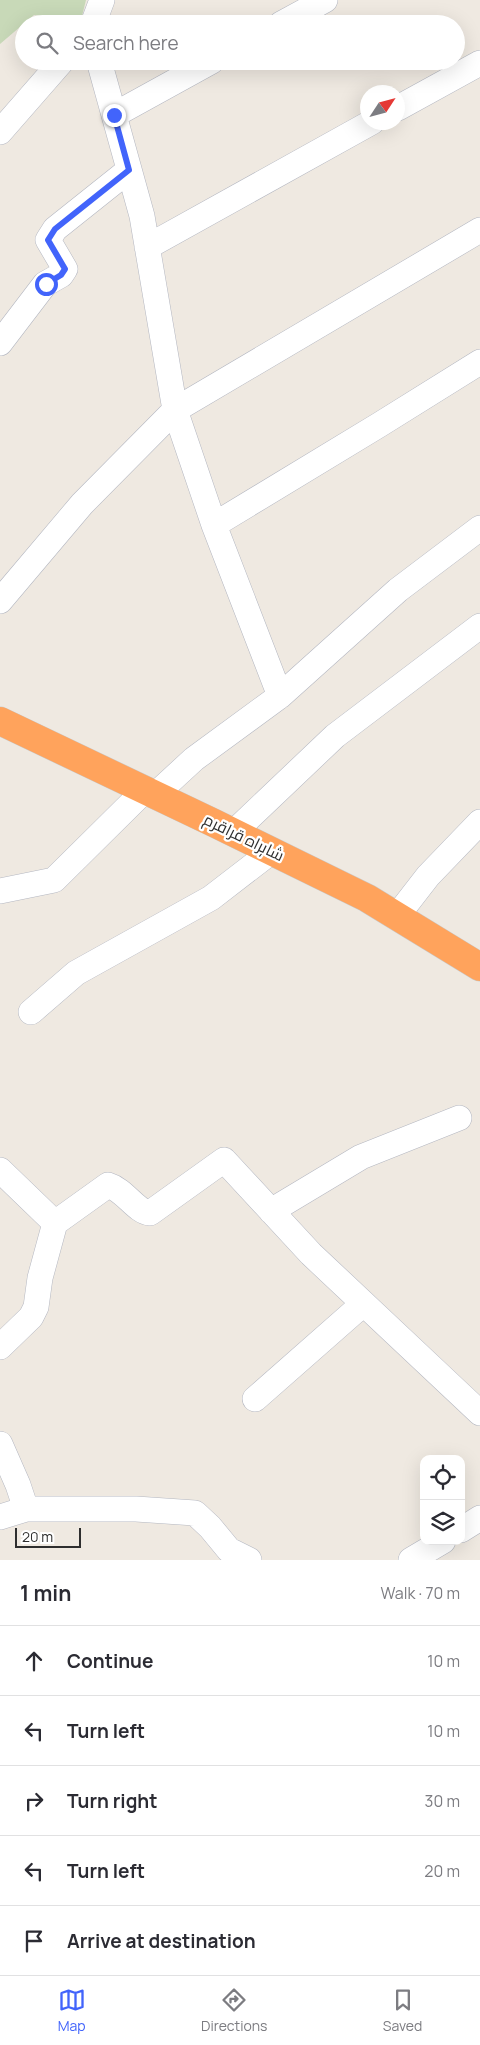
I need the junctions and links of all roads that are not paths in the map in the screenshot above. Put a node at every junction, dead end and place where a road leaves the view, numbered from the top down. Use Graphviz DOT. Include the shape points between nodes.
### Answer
graph roads {
  1 [pos="102,0"];
  2 [pos="325,0"];
  3 [pos="96,15"];
  4 [pos="298,15"];
  5 [pos="480,63"];
  6 [pos="54,70"];
  7 [pos="102,70"];
  8 [pos="196,70"];
  9 [pos="405,104"];
  10 [pos="114,115"];
  11 [pos="360,129"];
  12 [pos="0,132"];
  13 [pos="129,170"];
  14 [pos="480,230"];
  15 [pos="147,247"];
  16 [pos="0,343"];
  17 [pos="480,362"];
  18 [pos="174,410"];
  19 [pos="214,525"];
  20 [pos="480,528"];
  21 [pos="0,601"];
  22 [pos="480,626"];
  23 [pos="280,696"];
  24 [pos="0,721"];
  25 [pos="150,793"];
  26 [pos="480,822"];
  27 [pos="234,832"];
  28 [pos="272,851"];
  29 [pos="0,891"];
  30 [pos="397,916"];
  31 [pos="480,967"];
  32 [pos="31,1012"];
  33 [pos="459,1118"];
  34 [pos="0,1170"];
  35 [pos="271,1211"];
  36 [pos="55,1223"];
  37 [pos="363,1304"];
  38 [pos="0,1347"];
  39 [pos="255,1399"];
  40 [pos="480,1412"];
  41 [pos="0,1444"];
  42 [pos="26,1509"];
  43 [pos="0,1517"];
  44 [pos="436,1545"];
  45 [pos="249,1560"];
  46 [pos="411,1560"];
  1 -- 3 [label="street"];
  2 -- 4 [label="street"];
  5 -- 9 [label="street"];
  6 -- 12 [label="street"];
  7 -- 10 [label="street"];
  8 -- 10 [label="street"];
  10 -- 13 [label="street"];
  11 -- 15 [label="street"];
  13 -- 15 [label="street"];
  13 -- 16 [label="street" via="55,229 48,240 65,269 46,284"];
  14 -- 18 [label="street"];
  15 -- 18 [label="street"];
  17 -- 19 [label="street"];
  18 -- 19 [label="street"];
  18 -- 21 [label="street" via="82,504"];
  19 -- 23 [label="street"];
  20 -- 23 [label="street" via="398,590"];
  22 -- 27 [label="street" via="335,736"];
  23 -- 25 [label="street"];
  24 -- 25 [label="highway, شاہراہ قراقرم"];
  25 -- 27 [label="highway, شاہراہ قراقرم"];
  25 -- 29 [label="street" via="54,880"];
  26 -- 30 [label="street" via="428,876"];
  27 -- 28 [label="highway, شاہراہ قراقرم"];
  28 -- 30 [label="highway, شاہراہ قراقرم"];
  28 -- 32 [label="street" via="211,898 76,973"];
  30 -- 31 [label="highway, شاہراہ قراقرم"];
  33 -- 35 [label="street" via="361,1157"];
  34 -- 36 [label="street"];
  35 -- 36 [label="street" via="224,1160 150,1213 144,1213 122,1192 108,1185"];
  35 -- 37 [label="street"];
  36 -- 38 [label="street" via="36,1307"];
  37 -- 39 [label="street"];
  37 -- 40 [label="street"];
  41 -- 42 [label="street"];
  42 -- 43 [label="street"];
  42 -- 45 [label="street" via="136,1509 195,1513 229,1550"];
  44 -- 46 [label="street"];
}
